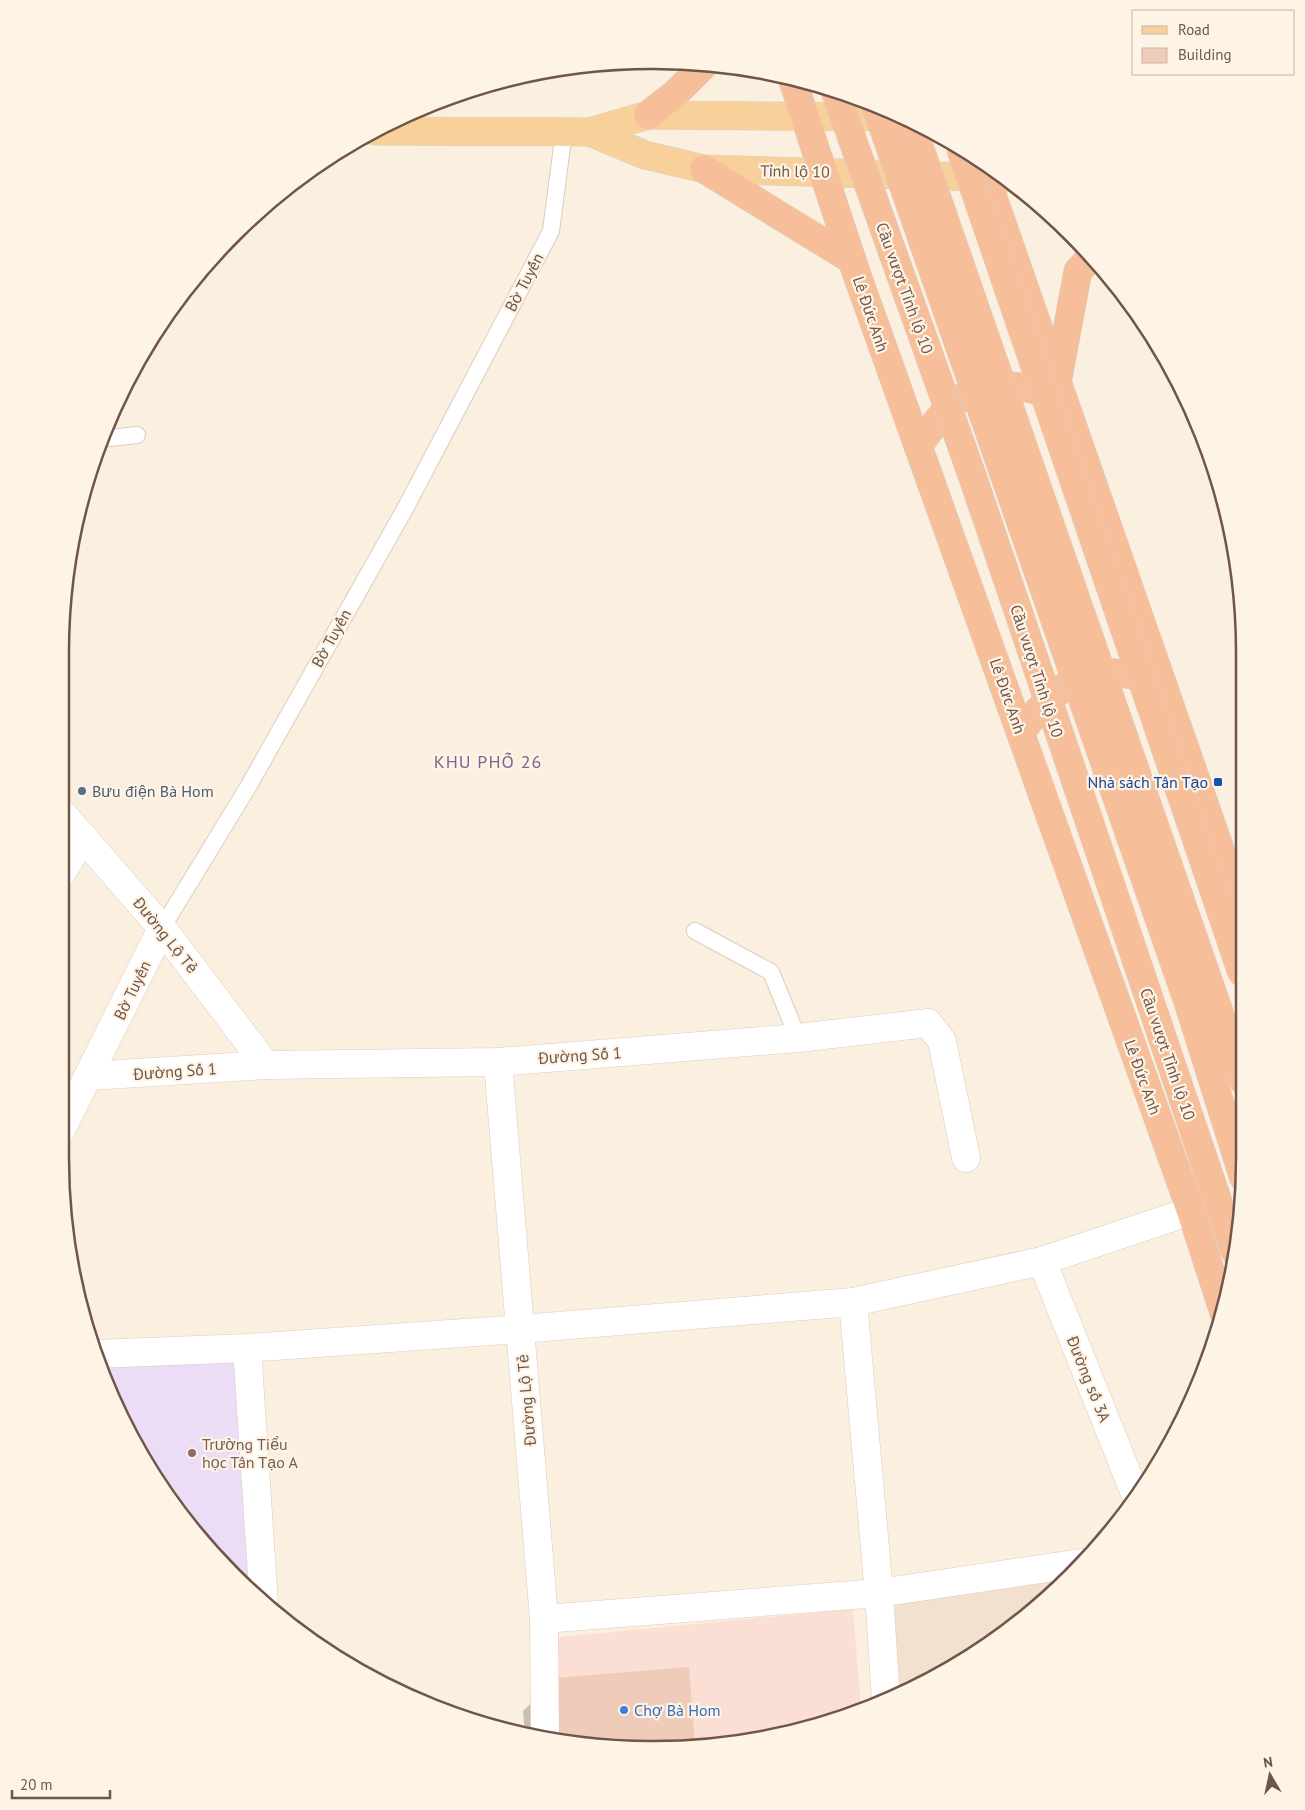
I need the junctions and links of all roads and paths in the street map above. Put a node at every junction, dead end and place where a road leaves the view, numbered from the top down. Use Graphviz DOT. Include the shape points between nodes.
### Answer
graph roads {
  1 [pos="698,71"];
  2 [pos="795,87"];
  3 [pos="838,99"];
  4 [pos="878,114"];
  5 [pos="648,115"];
  6 [pos="804,115"];
  7 [pos="886,117"];
  8 [pos="414,121"];
  9 [pos="914,130"];
  10 [pos="577,131"];
  11 [pos="964,159"];
  12 [pos="704,169"];
  13 [pos="822,171"];
  14 [pos="984,172"];
  15 [pos="993,178"];
  16 [pos="852,260"];
  17 [pos="1086,263"];
  18 [pos="1061,390"];
  19 [pos="138,435"];
  20 [pos="110,438"];
  21 [pos="918,446"];
  22 [pos="1164,684"];
  23 [pos="1021,732"];
  24 [pos="69,821"];
  25 [pos="83,837"];
  26 [pos="69,861"];
  27 [pos="1236,894"];
  28 [pos="162,928"];
  29 [pos="695,931"];
  30 [pos="1236,955"];
  31 [pos="798,1038"];
  32 [pos="1236,1061"];
  33 [pos="498,1062"];
  34 [pos="266,1065"];
  35 [pos="89,1076"];
  36 [pos="69,1115"];
  37 [pos="1236,1154"];
  38 [pos="966,1158"];
  39 [pos="1191,1211"];
  40 [pos="1230,1238"];
  41 [pos="1042,1261"];
  42 [pos="1219,1297"];
  43 [pos="853,1302"];
  44 [pos="521,1329"];
  45 [pos="247,1348"];
  46 [pos="103,1354"];
  47 [pos="1133,1489"];
  48 [pos="1070,1564"];
  49 [pos="263,1592"];
  50 [pos="879,1593"];
  51 [pos="544,1619"];
  52 [pos="886,1693"];
  53 [pos="546,1731"];
  1 -- 5 [label="highway"];
  2 -- 6 [label="highway, Lê Đức Anh"];
  3 -- 40 [label="highway, Cầu vượt Tỉnh lộ 10, bridge" via="973,478"];
  4 -- 37 [label="highway, Cầu vượt Tỉnh lộ 10, bridge" via="1186,999"];
  5 -- 6 [label="main road, Tỉnh lộ 10"];
  5 -- 10 [label="main road, Tỉnh lộ 10"];
  6 -- 7 [label="main road, Tỉnh lộ 10"];
  6 -- 13 [label="highway, Lê Đức Anh"];
  8 -- 10 [label="main road, Tỉnh lộ 10"];
  9 -- 32 [label="highway, bridge"];
  10 -- 12 [label="main road, Tỉnh lộ 10" via="645,155"];
  10 -- 28 [label="lane, Bờ Tuyến" via="551,231 406,507 248,787"];
  11 -- 30 [label="highway, bridge"];
  12 -- 13 [label="main road, Tỉnh lộ 10"];
  12 -- 16 [label="highway"];
  13 -- 14 [label="main road, Tỉnh lộ 10"];
  13 -- 16 [label="highway, Lê Đức Anh"];
  15 -- 18 [label="highway"];
  16 -- 21 [label="highway, Lê Đức Anh"];
  17 -- 18 [label="highway" via="1078,271"];
  18 -- 21 [label="highway" via="1014,385 992,386 969,394 953,404"];
  18 -- 22 [label="highway"];
  19 -- 20 [label="lane"];
  21 -- 23 [label="highway, Lê Đức Anh"];
  22 -- 23 [label="highway" via="1135,674 1112,672 1071,682 1053,694"];
  22 -- 27 [label="highway"];
  23 -- 39 [label="highway, Lê Đức Anh"];
  24 -- 25 [label="street, Đường Lộ Tẻ"];
  25 -- 26 [label="street"];
  25 -- 28 [label="street, Đường Lộ Tẻ"];
  28 -- 34 [label="street, Đường Lộ Tẻ"];
  28 -- 35 [label="street, Bờ Tuyến"];
  29 -- 31 [label="lane" via="771,972"];
  31 -- 33 [label="street, Đường Số 1"];
  31 -- 38 [label="street, Đường Số 1" via="928,1023 942,1041"];
  33 -- 34 [label="street, Đường Số 1"];
  33 -- 44 [label="street, Đường Lộ Tẻ"];
  34 -- 35 [label="street, Đường Số 1"];
  35 -- 36 [label="street, Bờ Tuyến"];
  39 -- 41 [label="street"];
  39 -- 42 [label="highway, Lê Đức Anh"];
  41 -- 43 [label="street"];
  41 -- 47 [label="street, Đường số 3A"];
  43 -- 44 [label="street"];
  43 -- 50 [label="street"];
  44 -- 45 [label="street"];
  44 -- 51 [label="street, Đường Lộ Tẻ"];
  45 -- 46 [label="street"];
  45 -- 49 [label="street"];
  48 -- 50 [label="street"];
  50 -- 51 [label="street"];
  50 -- 52 [label="street"];
  51 -- 53 [label="street, Đường Lộ Tẻ"];
}
